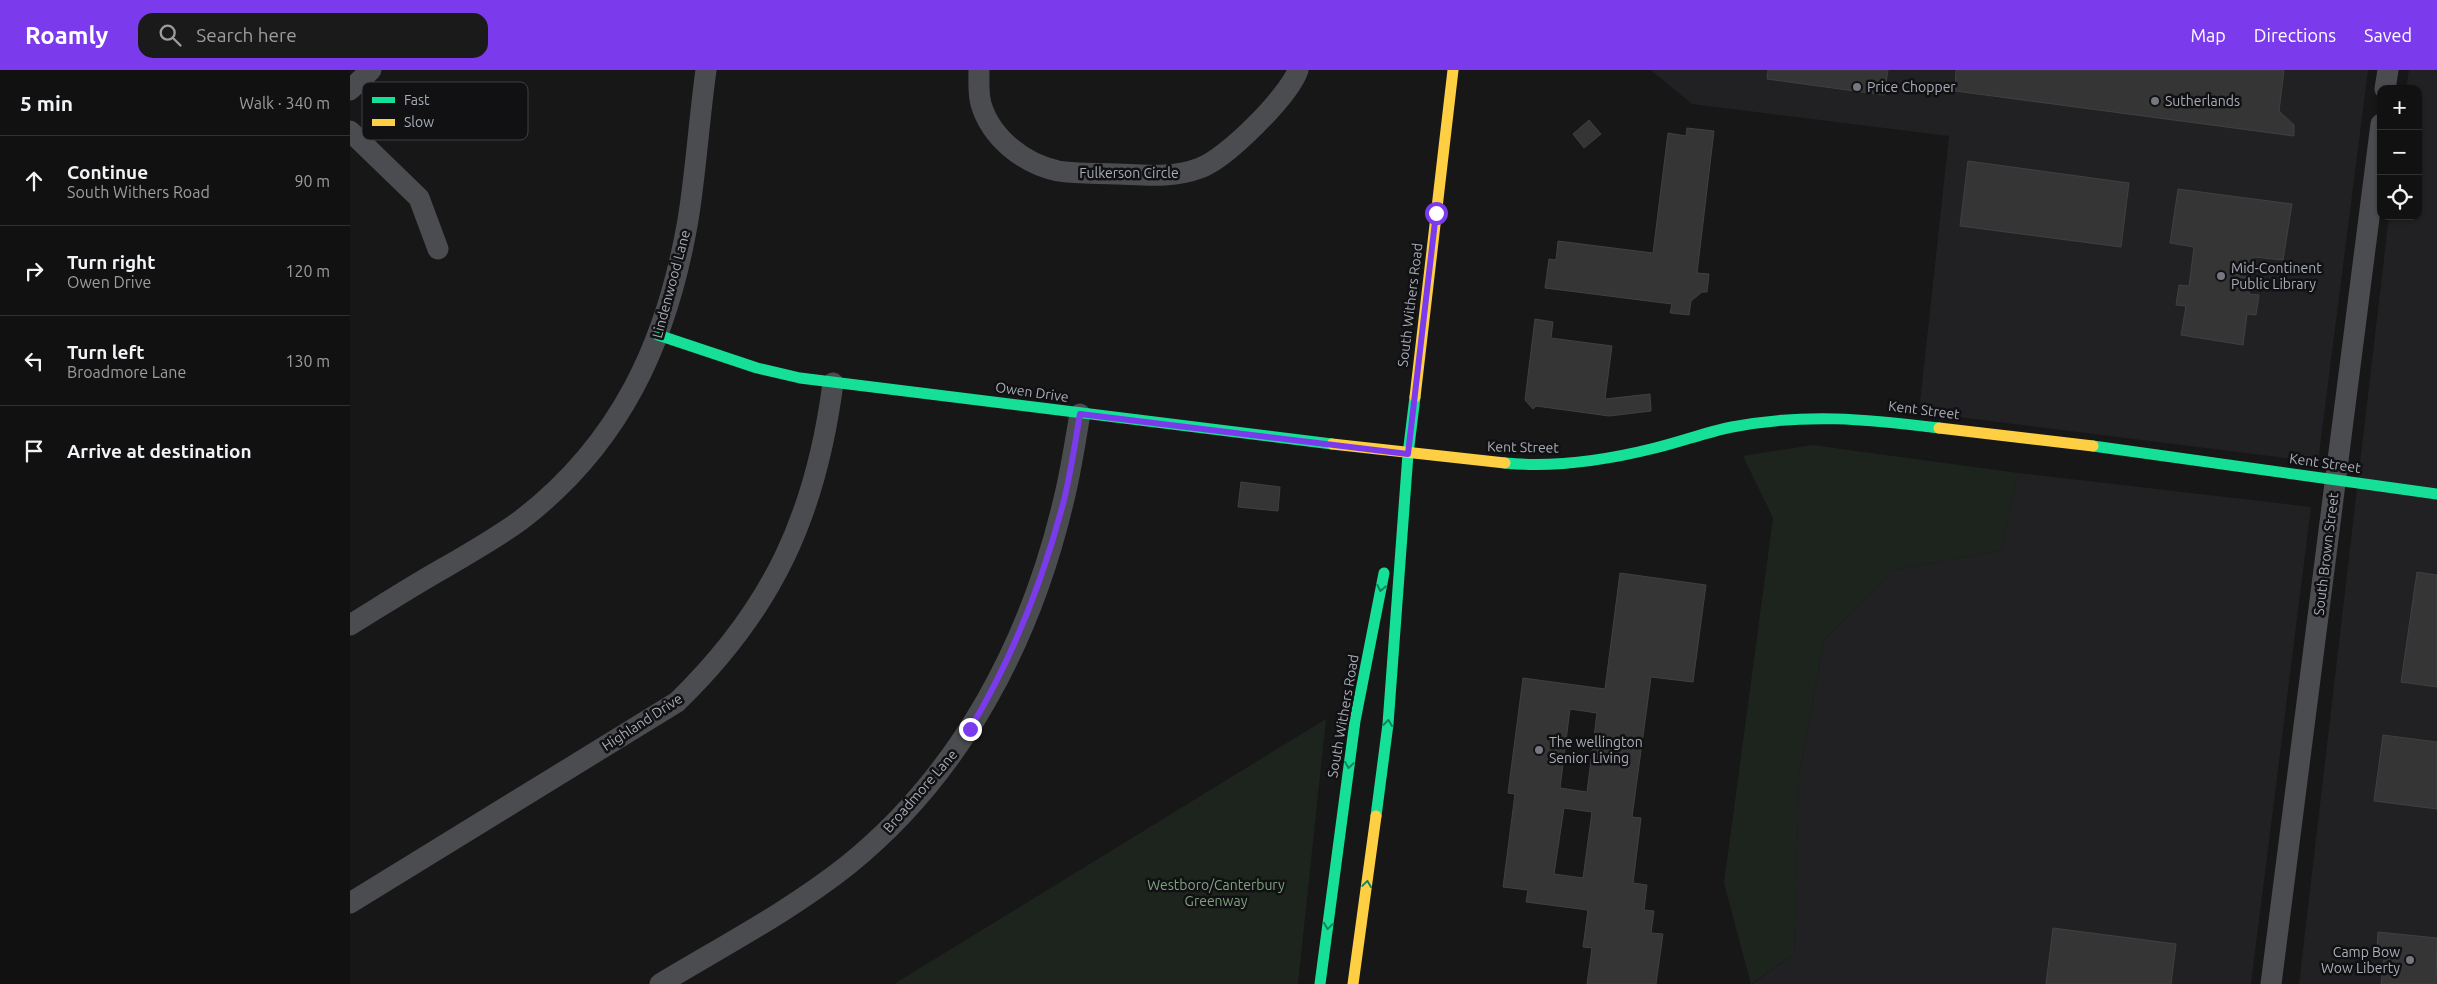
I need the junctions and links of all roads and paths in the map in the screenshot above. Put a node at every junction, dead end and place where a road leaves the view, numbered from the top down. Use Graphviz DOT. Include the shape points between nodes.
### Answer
graph roads {
  1 [pos="371,70"];
  2 [pos="706,70"];
  3 [pos="979,70"];
  4 [pos="1298,70"];
  5 [pos="1453,70"];
  6 [pos="2388,70"];
  7 [pos="2386,85"];
  8 [pos="350,90"];
  9 [pos="2380,130"];
  10 [pos="350,131"];
  11 [pos="438,249"];
  12 [pos="658,335"];
  13 [pos="833,383"];
  14 [pos="1080,414"];
  15 [pos="1408,454"];
  16 [pos="2335,479"];
  17 [pos="2437,494"];
  18 [pos="350,625"];
  19 [pos="350,903"];
  20 [pos="660,984"];
  21 [pos="1320,984"];
  22 [pos="1353,984"];
  23 [pos="2271,984"];
  1 -- 8 [label="street"];
  2 -- 12 [label="street, Lindenwood Lane" via="688,221 676,278"];
  3 -- 4 [label="street, Fulkerson Circle" via="985,113 1003,141 1028,160 1070,172 1169,175 1202,168 1222,155 1270,109"];
  5 -- 15 [label="street, South Withers Road"];
  6 -- 7 [label="street"];
  9 -- 16 [label="street, South Brown Street"];
  10 -- 11 [label="street" via="419,198"];
  12 -- 13 [label="street, Owen Drive" via="700,346 758,368"];
  12 -- 18 [label="street, Lindenwood Lane" via="640,379 616,418 556,489 521,520 483,546"];
  13 -- 14 [label="street, Owen Drive"];
  13 -- 19 [label="street, Highland Drive" via="817,475 787,554 763,598 734,640 697,682 677,702"];
  14 -- 15 [label="street, Owen Drive"];
  14 -- 20 [label="street, Broadmore Lane" via="1064,499 1026,620 992,694 938,774 879,838 822,885"];
  15 -- 16 [label="street, Kent Street" via="1508,464 1558,464 1608,458 1730,427 1778,419 1861,418"];
  15 -- 21 [label="street, South Withers Road, one-way" via="1355,721"];
  22 -- 15 [label="street, South Withers Road, one-way" via="1388,724"];
  16 -- 17 [label="street, Kent Street"];
  16 -- 23 [label="street, South Brown Street"];
}
